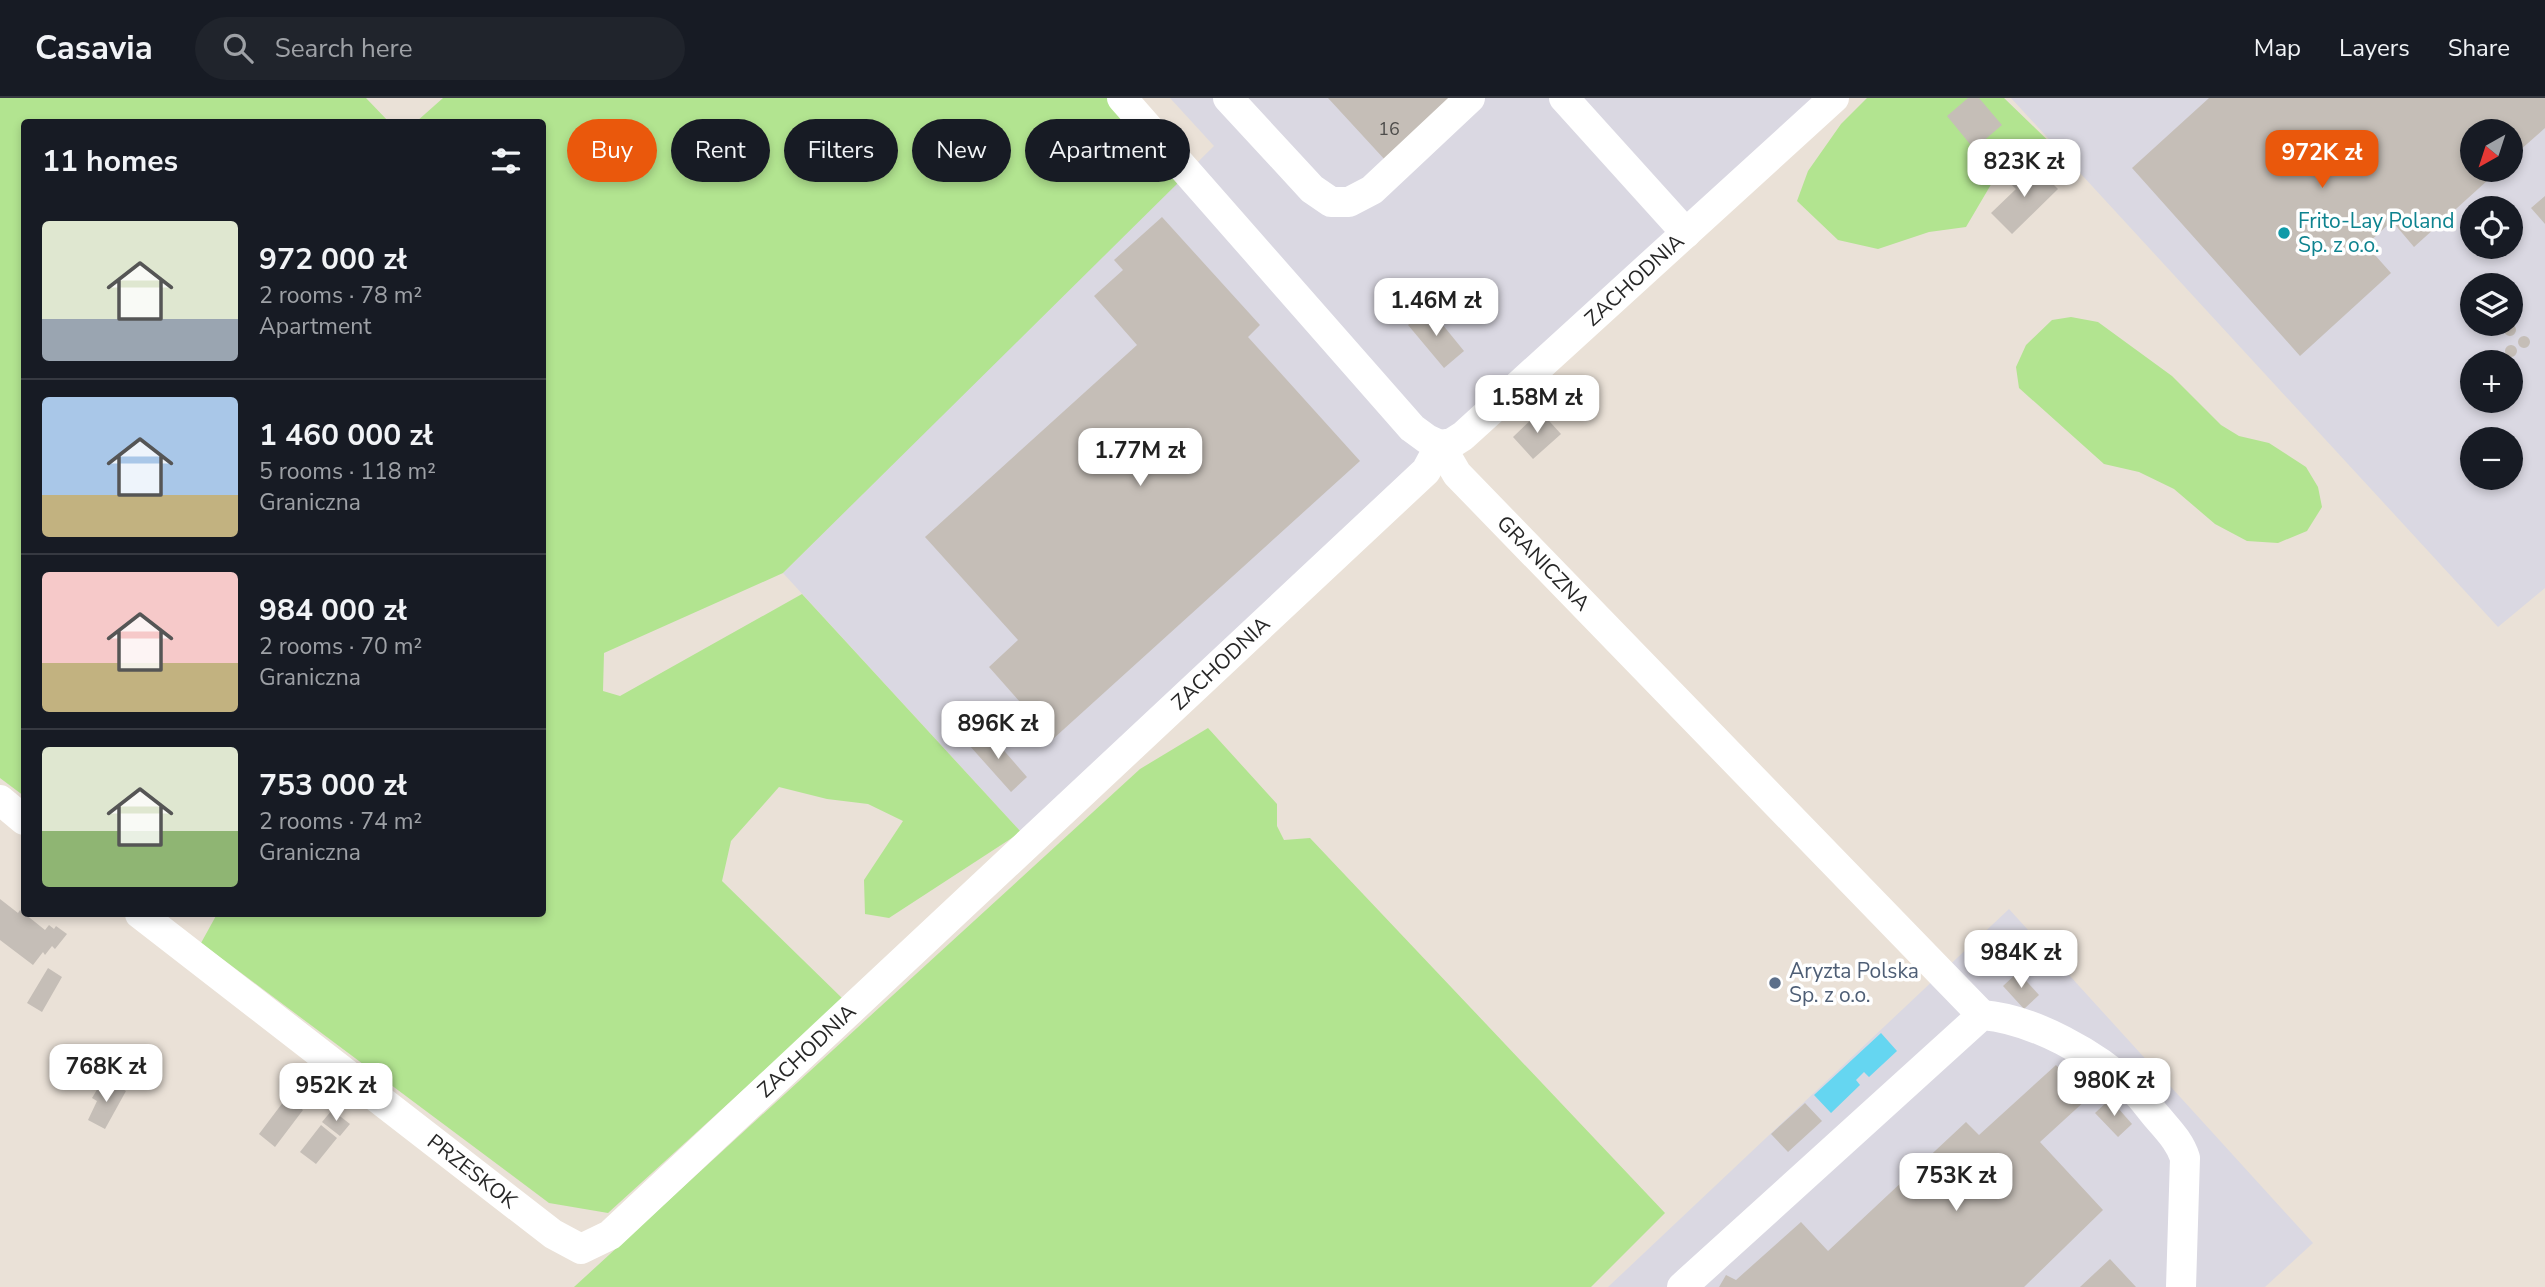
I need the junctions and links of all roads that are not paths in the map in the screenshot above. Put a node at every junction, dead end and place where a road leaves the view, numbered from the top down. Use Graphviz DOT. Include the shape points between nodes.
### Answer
graph roads {
  1 [pos="1122,98"];
  2 [pos="1228,98"];
  3 [pos="1470,98"];
  4 [pos="1564,98"];
  5 [pos="1834,98"];
  6 [pos="1686,233"];
  7 [pos="1440,445"];
  8 [pos="0,800"];
  9 [pos="21,818"];
  10 [pos="144,917"];
  11 [pos="1982,1014"];
  12 [pos="610,1235"];
  13 [pos="1682,1287"];
  14 [pos="2180,1287"];
  1 -- 7 [label="street, GRANICZNA" via="1412,428"];
  2 -- 3 [label="street" via="1312,190 1331,202 1349,202 1372,190"];
  4 -- 6 [label="street"];
  5 -- 6 [label="street, ZACHODNIA"];
  6 -- 7 [label="street, ZACHODNIA" via="1463,436"];
  7 -- 11 [label="street, GRANICZNA" via="1457,474"];
  7 -- 12 [label="street, ZACHODNIA" via="1426,471"];
  8 -- 9 [label="street"];
  10 -- 12 [label="street, PRZESKOK" via="553,1234 581,1249"];
  11 -- 13 [label="street"];
  11 -- 14 [label="street" via="2029,1024 2085,1054 2136,1091 2181,1145 2185,1175"];
}
